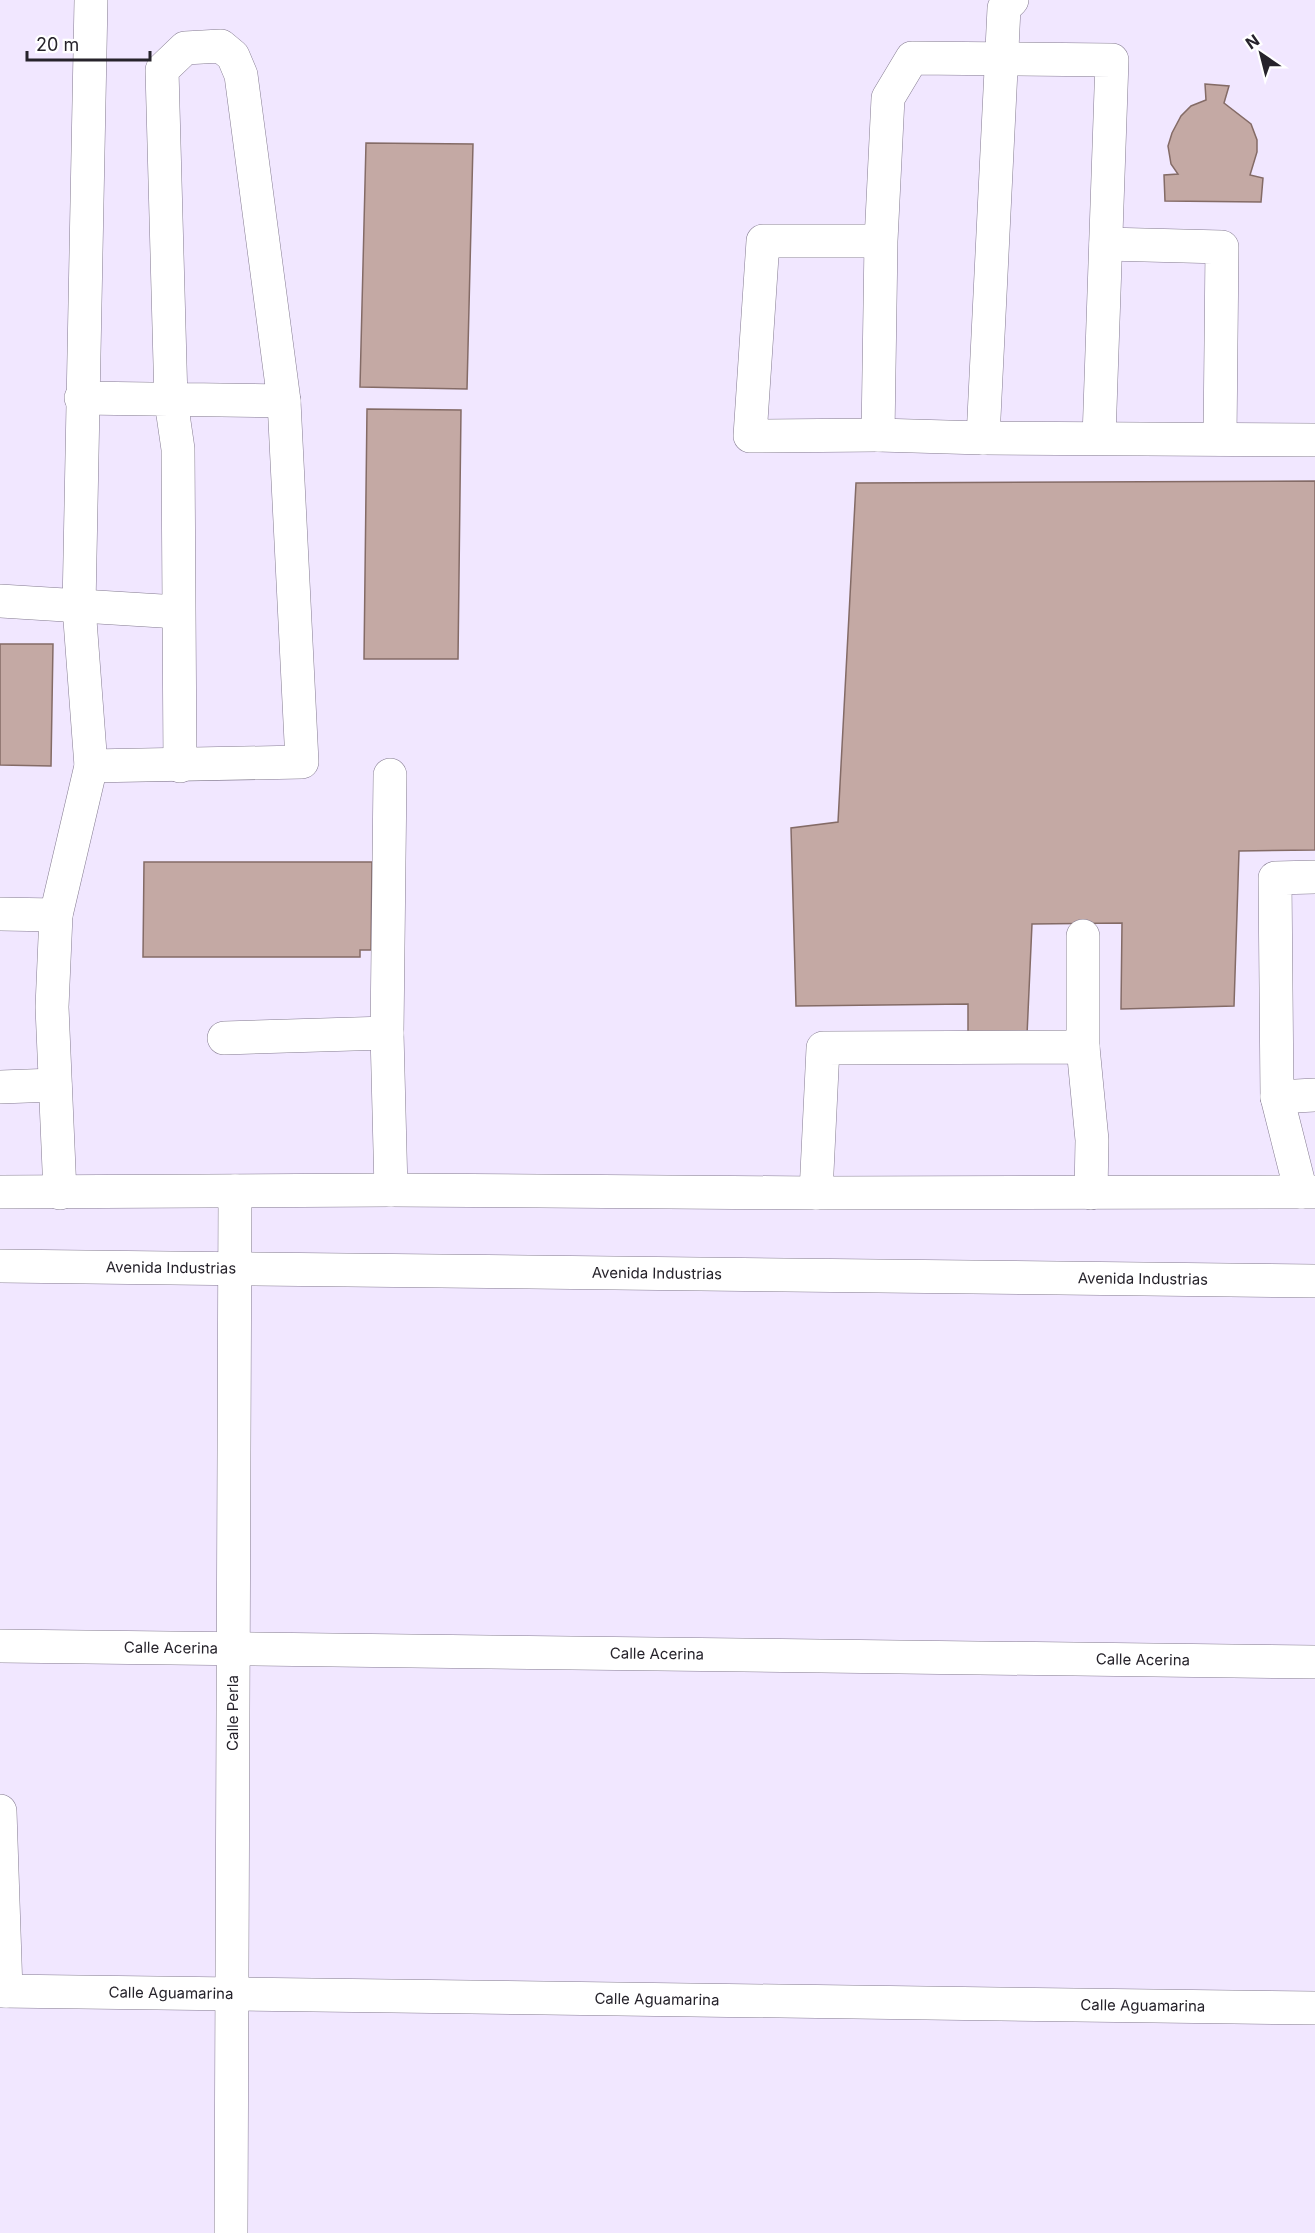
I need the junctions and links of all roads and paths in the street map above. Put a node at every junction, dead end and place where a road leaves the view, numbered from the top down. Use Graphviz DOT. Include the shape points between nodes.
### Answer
graph roads {
  1 [pos="91,0"];
  2 [pos="1003,3"];
  3 [pos="1002,59"];
  4 [pos="881,242"];
  5 [pos="1106,244"];
  6 [pos="81,398"];
  7 [pos="171,401"];
  8 [pos="284,401"];
  9 [pos="878,435"];
  10 [pos="983,438"];
  11 [pos="1099,438"];
  12 [pos="1220,439"];
  13 [pos="1315,440"];
  14 [pos="0,601"];
  15 [pos="79,607"];
  16 [pos="178,612"];
  17 [pos="91,766"];
  18 [pos="180,766"];
  19 [pos="390,775"];
  20 [pos="1315,877"];
  21 [pos="0,914"];
  22 [pos="56,915"];
  23 [pos="1083,936"];
  24 [pos="387,1033"];
  25 [pos="224,1038"];
  26 [pos="1083,1047"];
  27 [pos="55,1085"];
  28 [pos="0,1087"];
  29 [pos="1315,1095"];
  30 [pos="1277,1097"];
  31 [pos="391,1190"];
  32 [pos="235,1191"];
  33 [pos="0,1192"];
  34 [pos="1308,1192"];
  35 [pos="60,1193"];
  36 [pos="816,1193"];
  37 [pos="1091,1193"];
  38 [pos="0,1266"];
  39 [pos="235,1268"];
  40 [pos="1315,1281"];
  41 [pos="0,1646"];
  42 [pos="233,1649"];
  43 [pos="1315,1662"];
  44 [pos="0,1811"];
  45 [pos="3,1991"];
  46 [pos="232,1994"];
  47 [pos="1315,2008"];
  48 [pos="231,2233"];
  1 -- 6 [label="street"];
  2 -- 3 [label="street"];
  3 -- 4 [label="street" via="912,58 888,98"];
  3 -- 5 [label="street" via="1112,60"];
  3 -- 10 [label="street"];
  4 -- 9 [label="street"];
  4 -- 9 [label="street" via="764,241 750,436"];
  5 -- 11 [label="street"];
  5 -- 12 [label="street" via="1222,247"];
  6 -- 7 [label="street"];
  6 -- 15 [label="street"];
  7 -- 8 [label="street"];
  7 -- 8 [label="street" via="162,70 185,48 221,46 233,56 241,75"];
  7 -- 16 [label="street" via="178,449"];
  8 -- 18 [label="street" via="302,762"];
  9 -- 10 [label="street"];
  10 -- 11 [label="street"];
  11 -- 12 [label="street"];
  12 -- 13 [label="street"];
  14 -- 15 [label="street"];
  15 -- 16 [label="street"];
  15 -- 17 [label="street"];
  16 -- 18 [label="street"];
  17 -- 18 [label="street"];
  17 -- 22 [label="street"];
  19 -- 24 [label="street"];
  20 -- 30 [label="street" via="1275,878"];
  21 -- 22 [label="street"];
  22 -- 27 [label="street" via="52,1007"];
  23 -- 26 [label="street"];
  24 -- 25 [label="street"];
  24 -- 31 [label="street"];
  26 -- 36 [label="street" via="823,1048"];
  26 -- 37 [label="street" via="1092,1140"];
  27 -- 28 [label="street"];
  27 -- 35 [label="street"];
  29 -- 30 [label="street"];
  30 -- 34 [label="street"];
  31 -- 32 [label="street"];
  31 -- 36 [label="street"];
  32 -- 35 [label="street"];
  32 -- 39 [label="street, Calle Perla"];
  33 -- 35 [label="street"];
  34 -- 37 [label="street"];
  36 -- 37 [label="street"];
  38 -- 39 [label="street, Avenida Industrias"];
  39 -- 40 [label="street, Avenida Industrias"];
  39 -- 42 [label="street, Calle Perla"];
  41 -- 42 [label="street, Calle Acerina"];
  42 -- 43 [label="street, Calle Acerina"];
  42 -- 46 [label="street, Calle Perla"];
  44 -- 45 [label="street"];
  45 -- 46 [label="street, Calle Aguamarina"];
  46 -- 47 [label="street, Calle Aguamarina"];
  46 -- 48 [label="street, Calle Perla"];
}
